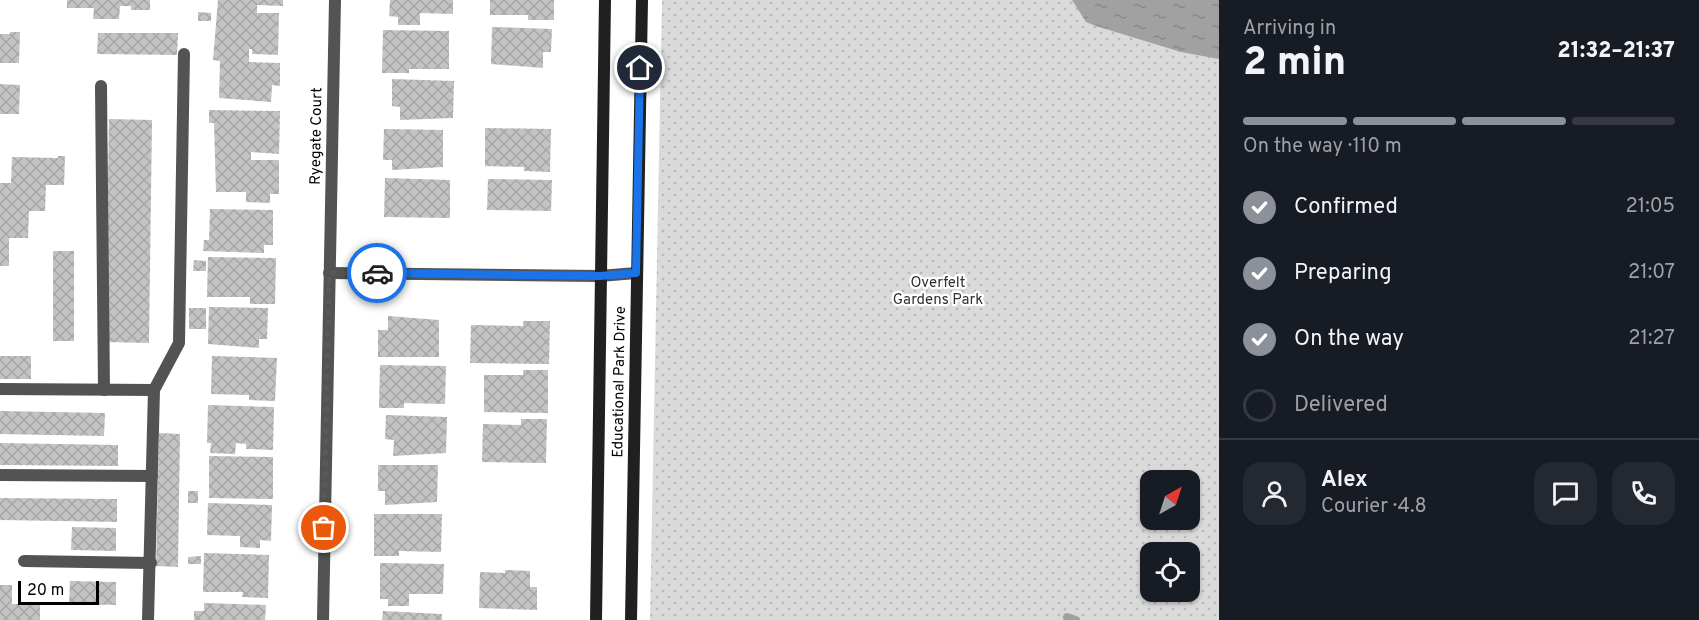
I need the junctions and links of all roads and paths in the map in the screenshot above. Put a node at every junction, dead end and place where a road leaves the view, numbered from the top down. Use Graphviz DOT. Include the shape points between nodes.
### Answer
graph roads {
  1 [pos="335,0"];
  2 [pos="604,0"];
  3 [pos="642,0"];
  4 [pos="184,54"];
  5 [pos="101,86"];
  6 [pos="329,273"];
  7 [pos="636,273"];
  8 [pos="600,276"];
  9 [pos="0,389"];
  10 [pos="104,390"];
  11 [pos="154,390"];
  12 [pos="0,475"];
  13 [pos="152,476"];
  14 [pos="24,561"];
  15 [pos="151,563"];
  16 [pos="148,620"];
  17 [pos="323,620"];
  18 [pos="596,620"];
  19 [pos="630,620"];
  1 -- 6 [label="street, Ryegate Court"];
  2 -- 8 [label="street, Educational Park Drive"];
  3 -- 7 [label="street, Educational Park Drive"];
  4 -- 11 [label="street" via="179,343"];
  5 -- 10 [label="street"];
  6 -- 8 [label="street"];
  6 -- 17 [label="street, Ryegate Court"];
  7 -- 8 [label="street"];
  7 -- 19 [label="street, Educational Park Drive"];
  8 -- 18 [label="street, Educational Park Drive"];
  9 -- 10 [label="street"];
  10 -- 11 [label="street"];
  11 -- 13 [label="street"];
  12 -- 13 [label="street"];
  13 -- 15 [label="street"];
  14 -- 15 [label="street"];
  15 -- 16 [label="street"];
}
